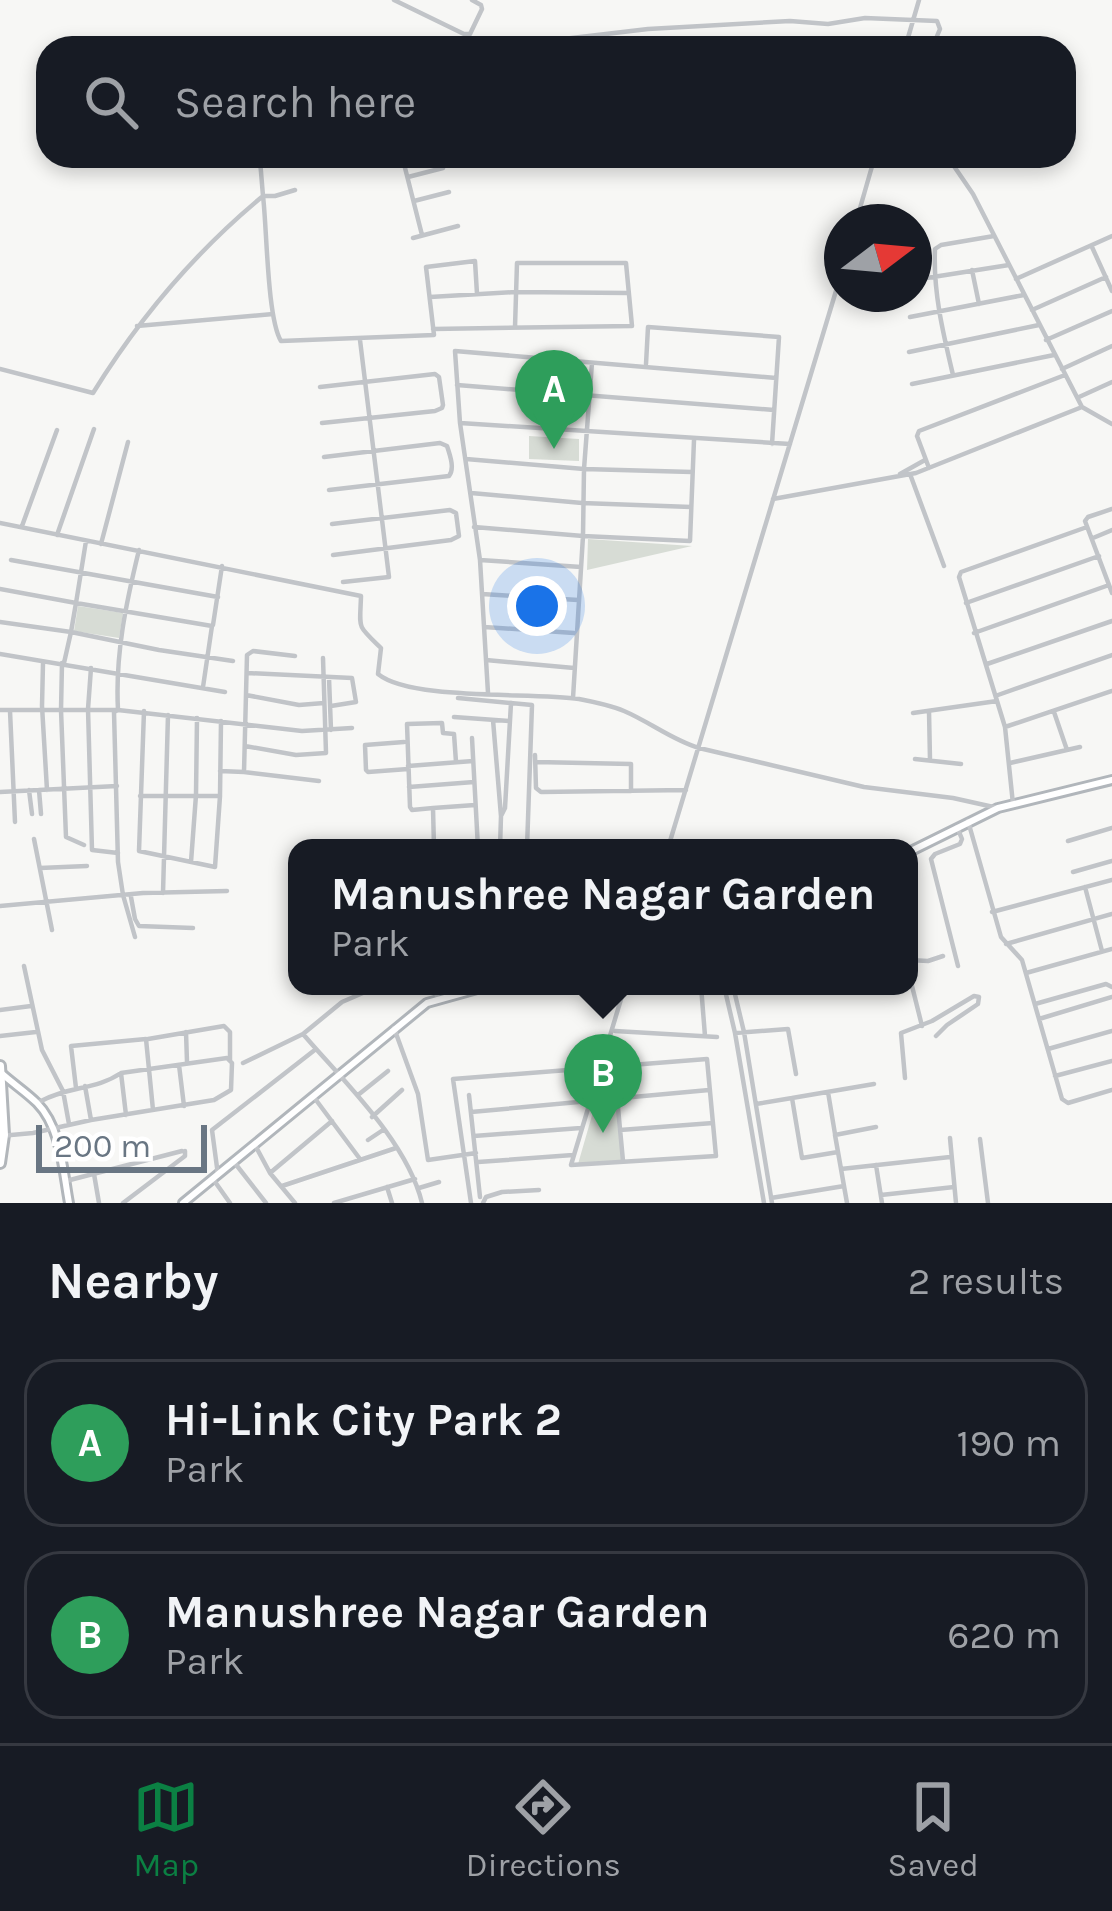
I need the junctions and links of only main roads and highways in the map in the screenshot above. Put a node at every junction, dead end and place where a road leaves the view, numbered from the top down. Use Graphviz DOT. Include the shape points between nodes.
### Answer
graph roads {
  1 [pos="0,1071"];
  2 [pos="2,1135"];
  3 [pos="0,1163"];
  1 -- 2 [label="main road"];
  2 -- 3 [label="main road"];
}
